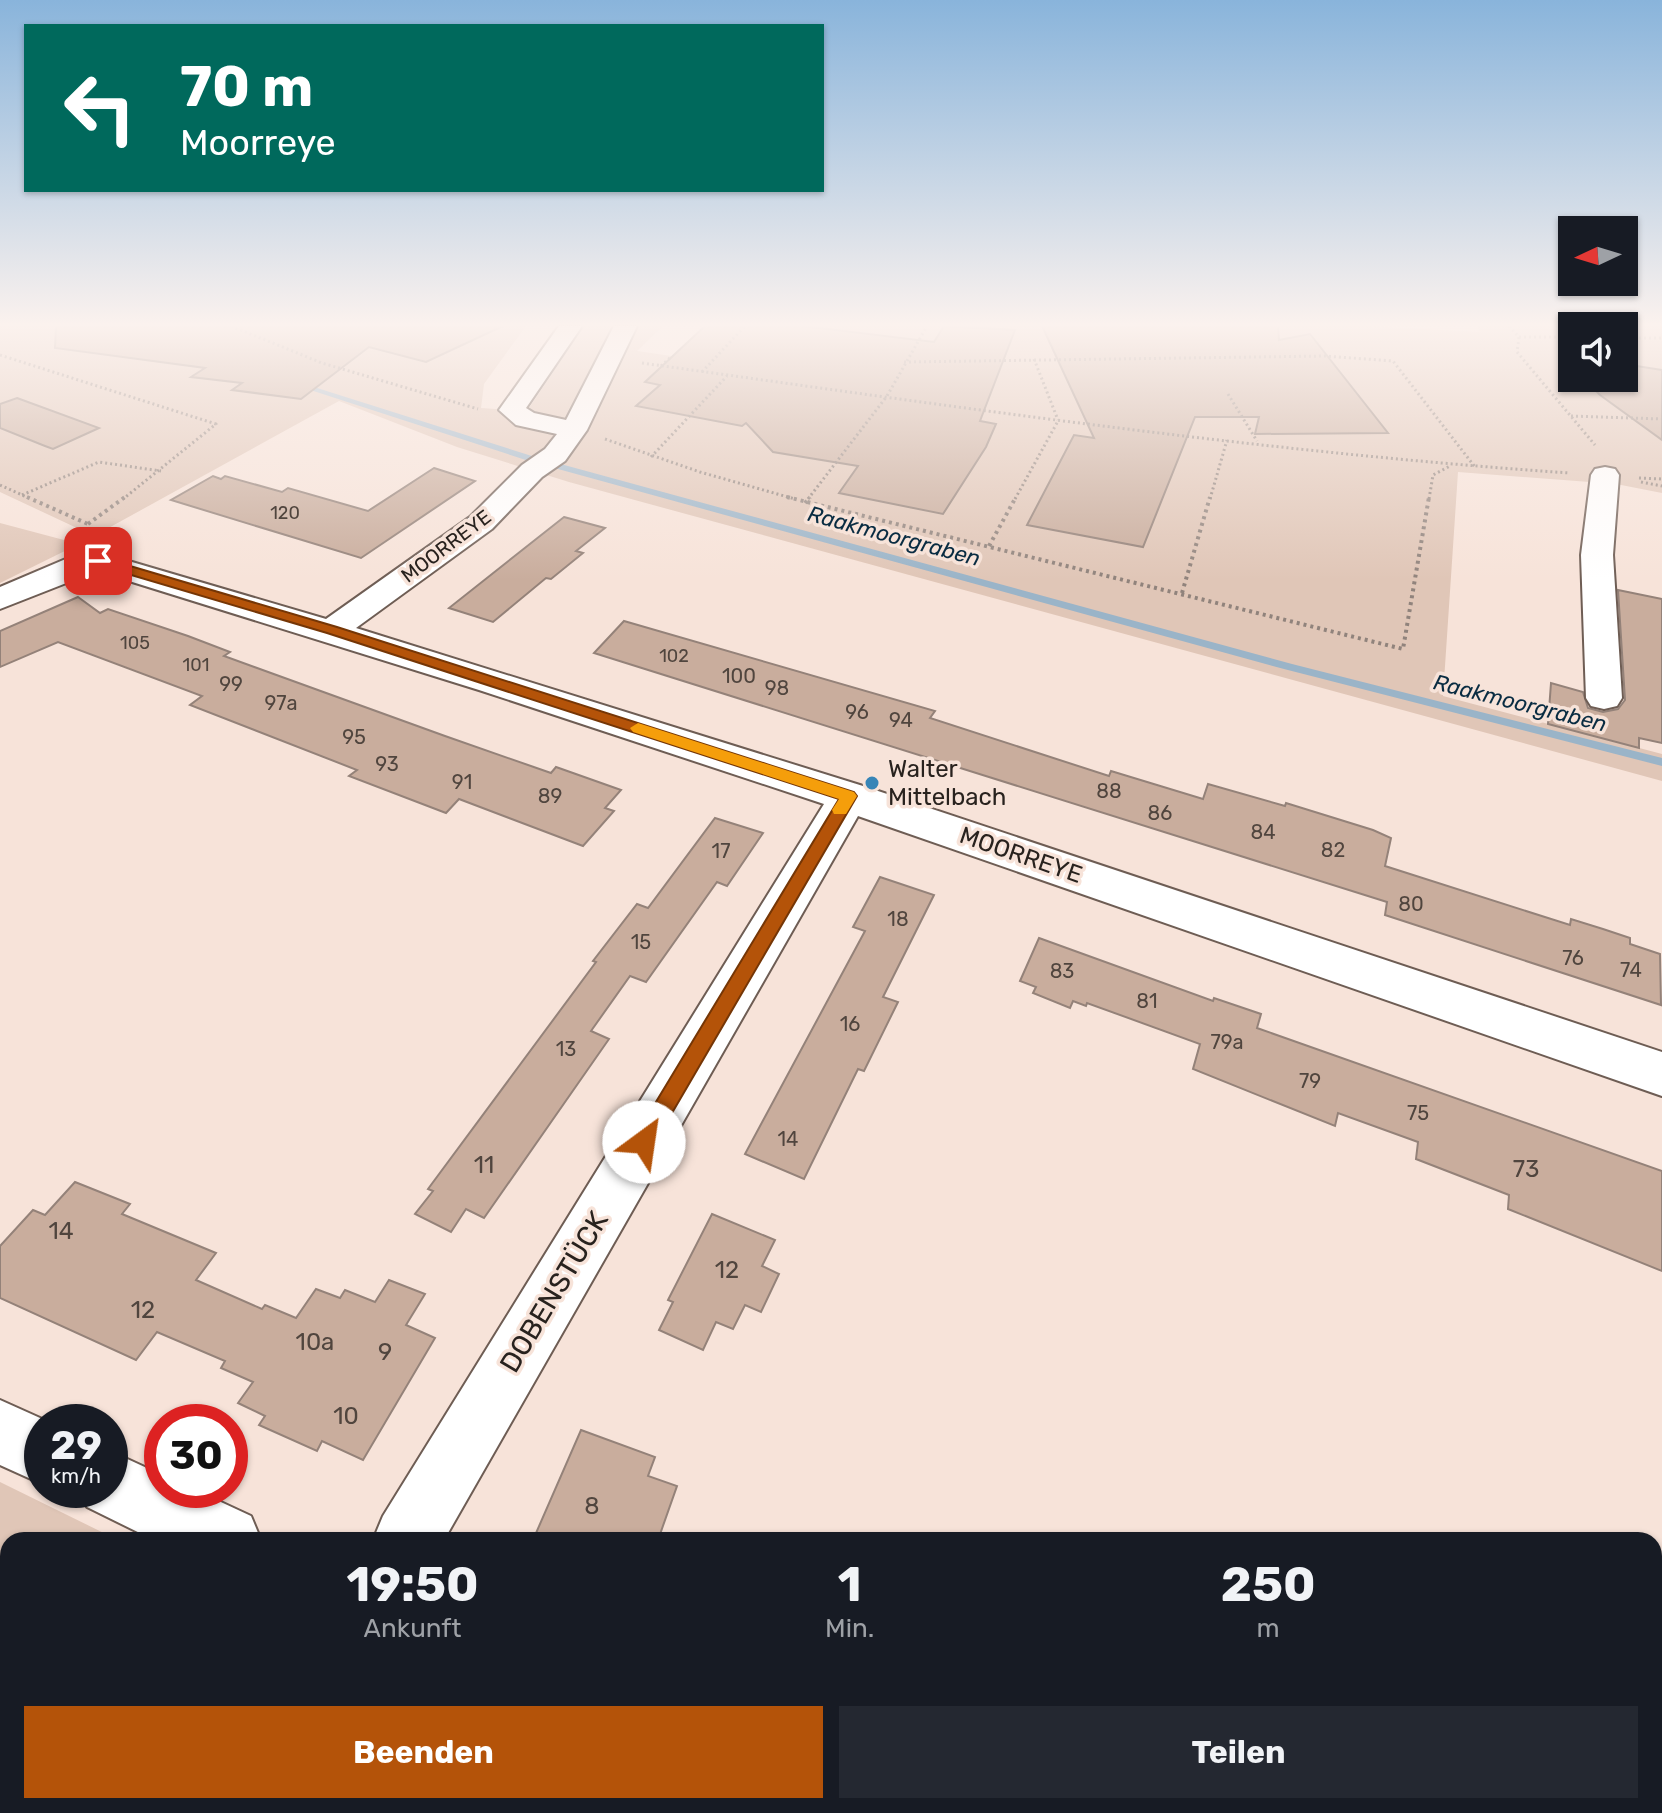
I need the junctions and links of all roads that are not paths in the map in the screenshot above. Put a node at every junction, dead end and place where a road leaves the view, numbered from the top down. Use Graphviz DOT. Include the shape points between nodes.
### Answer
graph roads {
  1 [pos="513,411"];
  2 [pos="584,411"];
  3 [pos="574,430"];
  4 [pos="1605,475"];
  5 [pos="0,599"];
  6 [pos="332,630"];
  7 [pos="1604,698"];
  8 [pos="849,796"];
  9 [pos="1662,1074"];
  10 [pos="0,1432"];
  11 [pos="24,1443"];
  12 [pos="128,1493"];
  13 [pos="210,1532"];
  14 [pos="412,1532"];
  1 -- 3 [label="street" via="525,419"];
  2 -- 3 [label="street, MOORREYE"];
  3 -- 6 [label="street, MOORREYE" via="481,523"];
  4 -- 7 [label="street" via="1597,555"];
  5 -- 6 [label="street, MOORREYE" via="84,546"];
  6 -- 8 [label="street, MOORREYE"];
  8 -- 9 [label="street, MOORREYE"];
  8 -- 14 [label="street, DOBENSTÜCK"];
  10 -- 11 [label="street"];
  12 -- 13 [label="street"];
}
